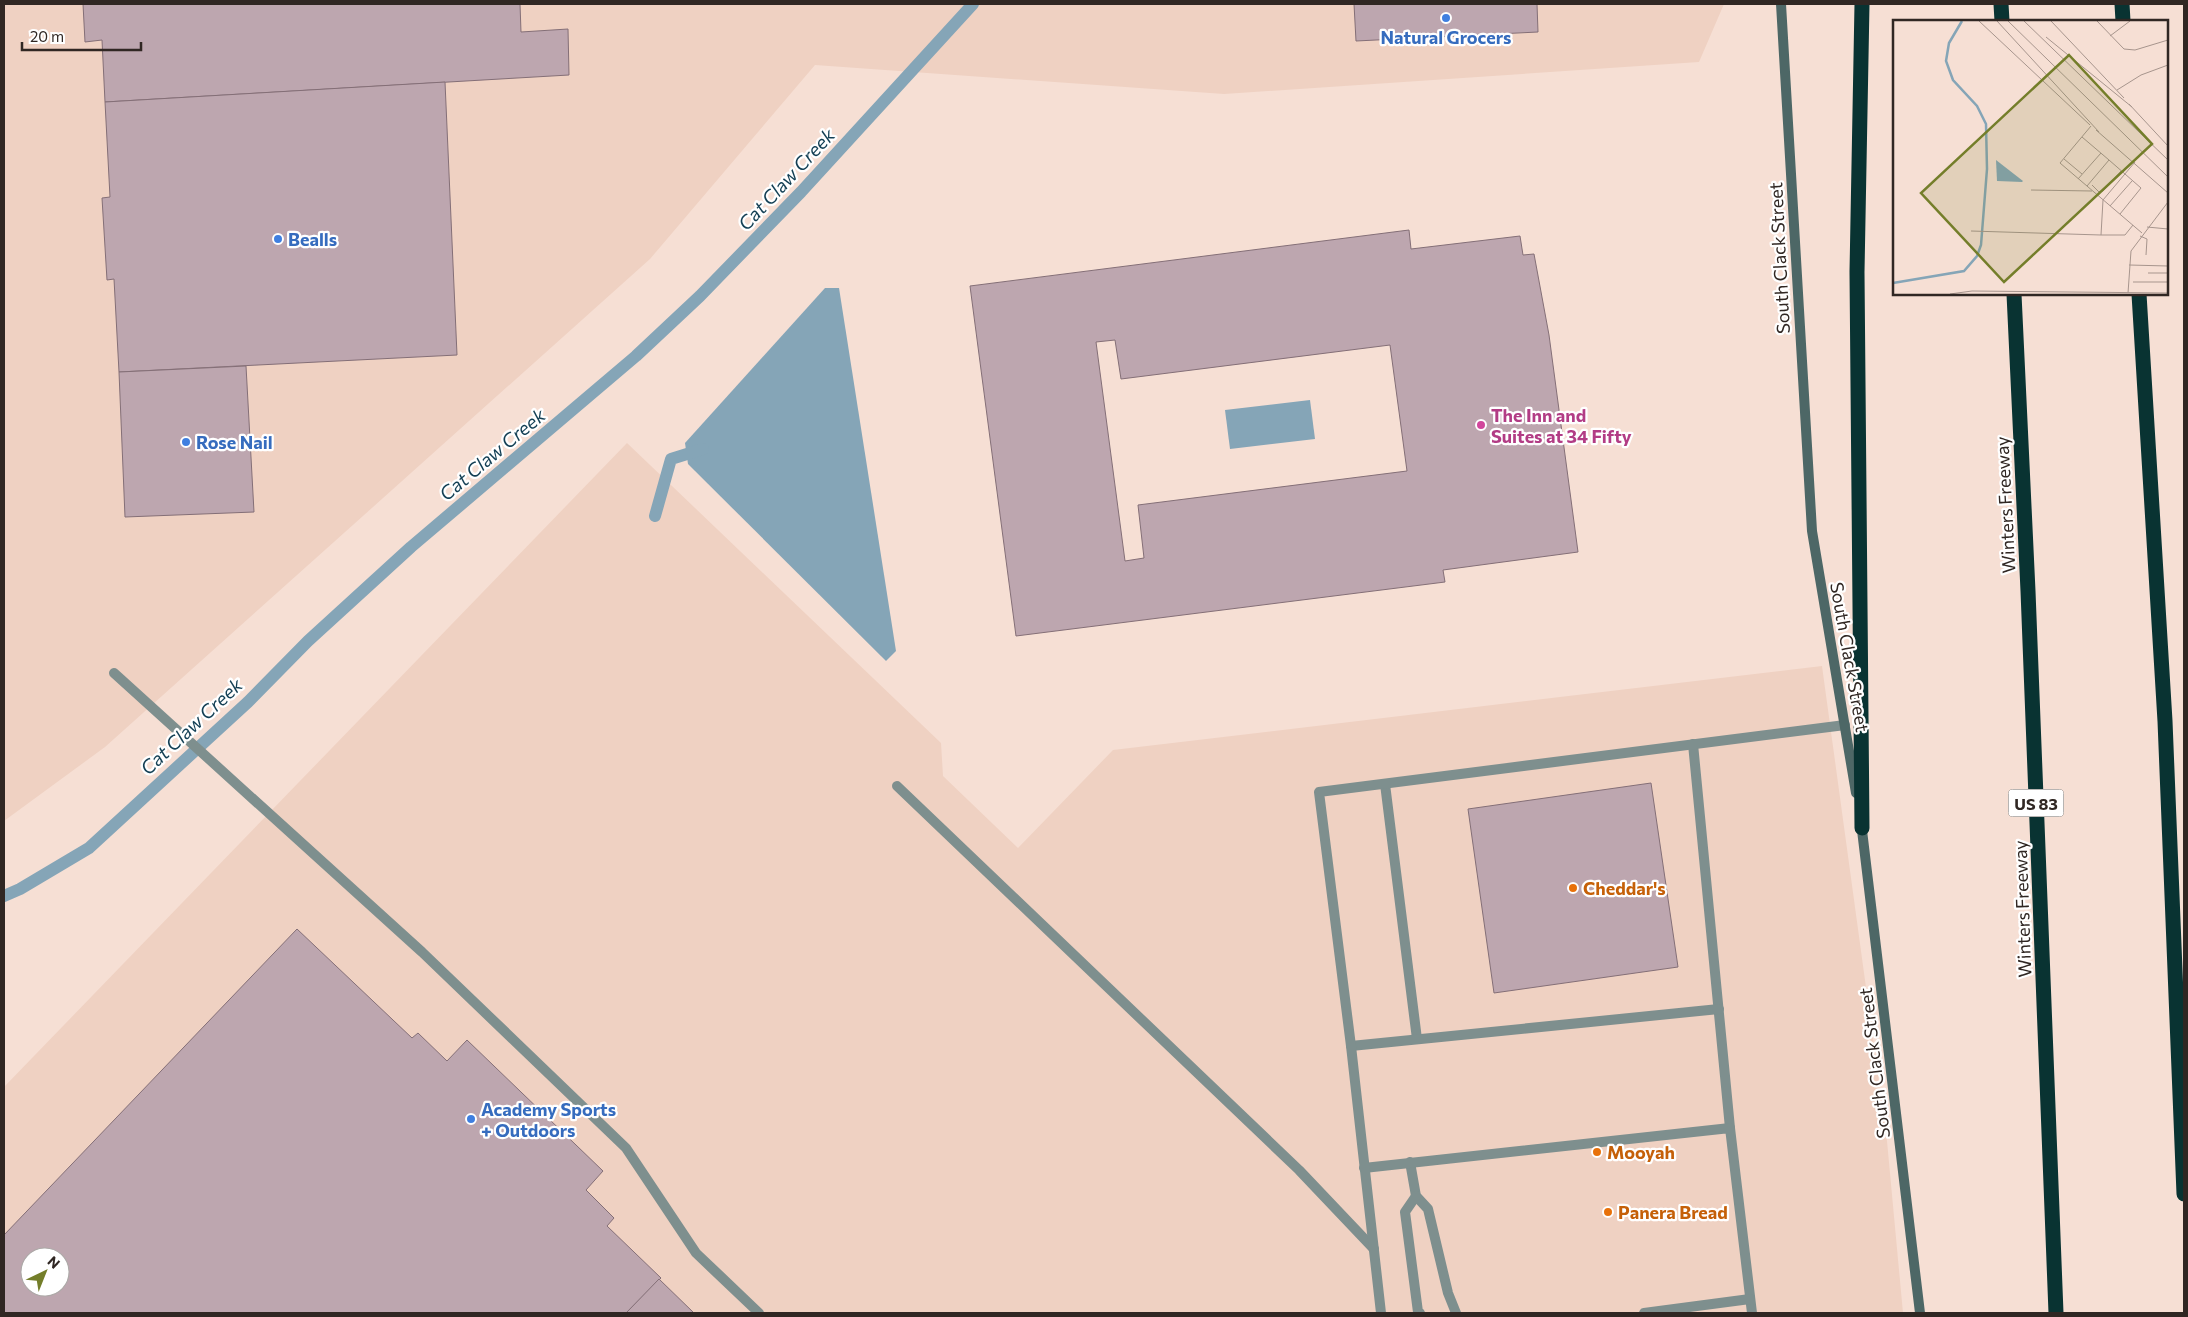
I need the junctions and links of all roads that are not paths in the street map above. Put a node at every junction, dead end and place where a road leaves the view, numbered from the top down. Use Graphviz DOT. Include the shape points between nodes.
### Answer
graph roads {
  1 [pos="1781,4"];
  2 [pos="1862,4"];
  3 [pos="2001,4"];
  4 [pos="2122,4"];
  5 [pos="2002,20"];
  6 [pos="2123,20"];
  7 [pos="2014,295"];
  8 [pos="2139,295"];
  9 [pos="114,672"];
  10 [pos="1845,724"];
  11 [pos="1693,744"];
  12 [pos="1385,784"];
  13 [pos="897,786"];
  14 [pos="1862,828"];
  15 [pos="1719,1010"];
  16 [pos="1417,1039"];
  17 [pos="1351,1046"];
  18 [pos="1730,1128"];
  19 [pos="1410,1162"];
  20 [pos="1364,1168"];
  21 [pos="2184,1194"];
  22 [pos="1416,1196"];
  23 [pos="1374,1250"];
  24 [pos="1750,1299"];
  25 [pos="759,1313"];
  26 [pos="1381,1313"];
  27 [pos="1420,1313"];
  28 [pos="1456,1313"];
  29 [pos="1644,1313"];
  30 [pos="1752,1313"];
  31 [pos="1920,1313"];
  32 [pos="2056,1313"];
  1 -- 10 [label="main road, South Clack Street" via="1812,531"];
  2 -- 14 [label="highway" via="1857,272"];
  3 -- 5 [label="highway"];
  4 -- 6 [label="highway"];
  7 -- 32 [label="highway, Winters Freeway / US 83"];
  8 -- 21 [label="highway" via="2165,721"];
  9 -- 25 [label="lane" via="422,952 626,1148 696,1253"];
  10 -- 11 [label="lane"];
  10 -- 14 [label="main road, South Clack Street"];
  11 -- 12 [label="lane"];
  11 -- 15 [label="lane"];
  12 -- 16 [label="lane"];
  12 -- 17 [label="lane" via="1319,792"];
  13 -- 23 [label="lane" via="1300,1170"];
  14 -- 31 [label="main road, South Clack Street"];
  15 -- 16 [label="lane"];
  15 -- 18 [label="lane"];
  16 -- 17 [label="lane"];
  17 -- 20 [label="lane"];
  18 -- 19 [label="lane"];
  18 -- 24 [label="lane"];
  19 -- 20 [label="lane"];
  19 -- 22 [label="lane"];
  20 -- 23 [label="lane"];
  22 -- 27 [label="lane" via="1405,1212"];
  22 -- 28 [label="lane" via="1428,1209 1448,1293"];
  23 -- 26 [label="lane"];
  24 -- 29 [label="lane"];
  24 -- 30 [label="lane"];
}
